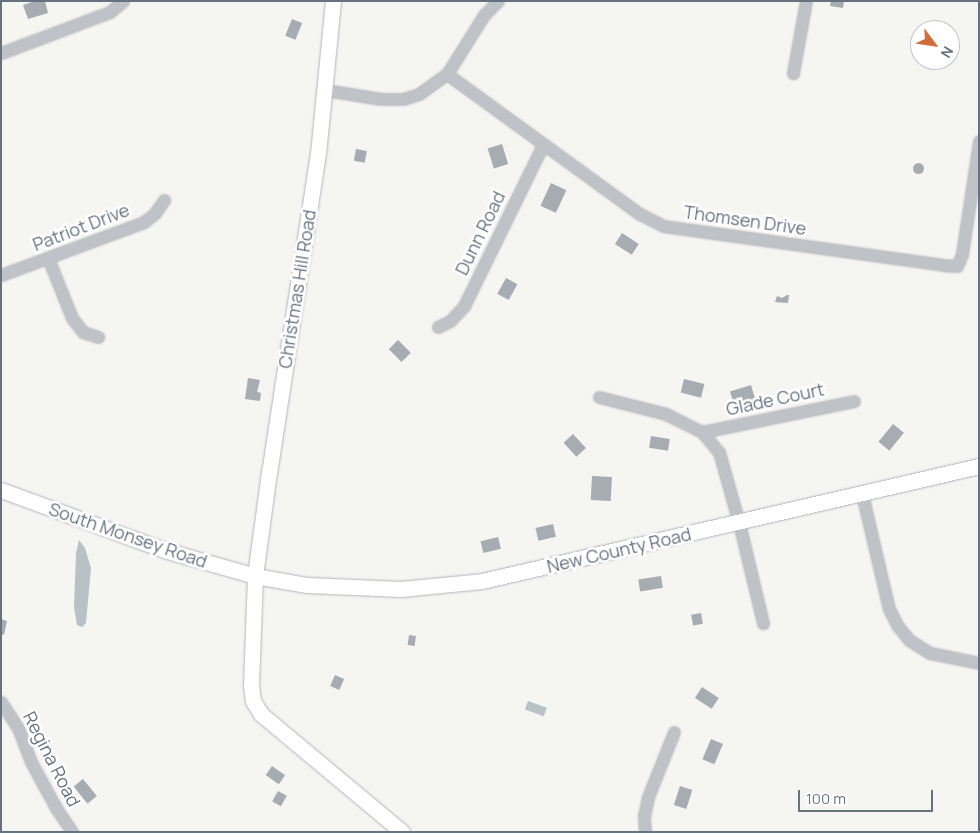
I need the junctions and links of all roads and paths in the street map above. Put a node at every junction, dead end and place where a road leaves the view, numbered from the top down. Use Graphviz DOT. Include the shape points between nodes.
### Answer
graph roads {
  1 [pos="124,1"];
  2 [pos="333,1"];
  3 [pos="498,1"];
  4 [pos="806,1"];
  5 [pos="1,54"];
  6 [pos="793,73"];
  7 [pos="447,74"];
  8 [pos="325,90"];
  9 [pos="979,141"];
  10 [pos="543,145"];
  11 [pos="164,200"];
  12 [pos="48,258"];
  13 [pos="1,275"];
  14 [pos="438,327"];
  15 [pos="98,337"];
  16 [pos="600,397"];
  17 [pos="854,401"];
  18 [pos="702,432"];
  19 [pos="979,466"];
  20 [pos="1,490"];
  21 [pos="862,494"];
  22 [pos="739,522"];
  23 [pos="255,576"];
  24 [pos="763,623"];
  25 [pos="979,663"];
  26 [pos="1,702"];
  27 [pos="674,732"];
  28 [pos="72,832"];
  29 [pos="402,832"];
  30 [pos="646,832"];
  1 -- 5 [label="street" via="110,12"];
  2 -- 8 [label="street, Christmas Hill Road"];
  3 -- 7 [label="street" via="484,15"];
  4 -- 6 [label="street"];
  7 -- 8 [label="street" via="419,94 403,99 381,99"];
  7 -- 10 [label="street, Thomsen Drive"];
  8 -- 23 [label="street, Christmas Hill Road"];
  9 -- 10 [label="street, Thomsen Drive" via="962,254 957,266 663,226 638,213"];
  10 -- 14 [label="street, Dunn Road" via="464,306 450,321"];
  11 -- 12 [label="street, Patriot Drive" via="144,222"];
  12 -- 13 [label="street, Patriot Drive"];
  12 -- 15 [label="street" via="72,318 82,332"];
  16 -- 18 [label="street" via="666,414"];
  17 -- 18 [label="street, Glade Court"];
  18 -- 22 [label="street" via="719,452"];
  19 -- 21 [label="street, New County Road"];
  20 -- 23 [label="street, South Monsey Road" via="164,550"];
  21 -- 22 [label="street, New County Road"];
  21 -- 25 [label="street" via="889,609 897,625 909,640 930,653"];
  22 -- 23 [label="street, New County Road" via="522,573 442,587 354,589"];
  22 -- 24 [label="street"];
  23 -- 29 [label="street, Christmas Hill Road" via="253,701 273,726"];
  26 -- 28 [label="street, Regina Road"];
  27 -- 30 [label="street" via="648,798 644,816"];
}
